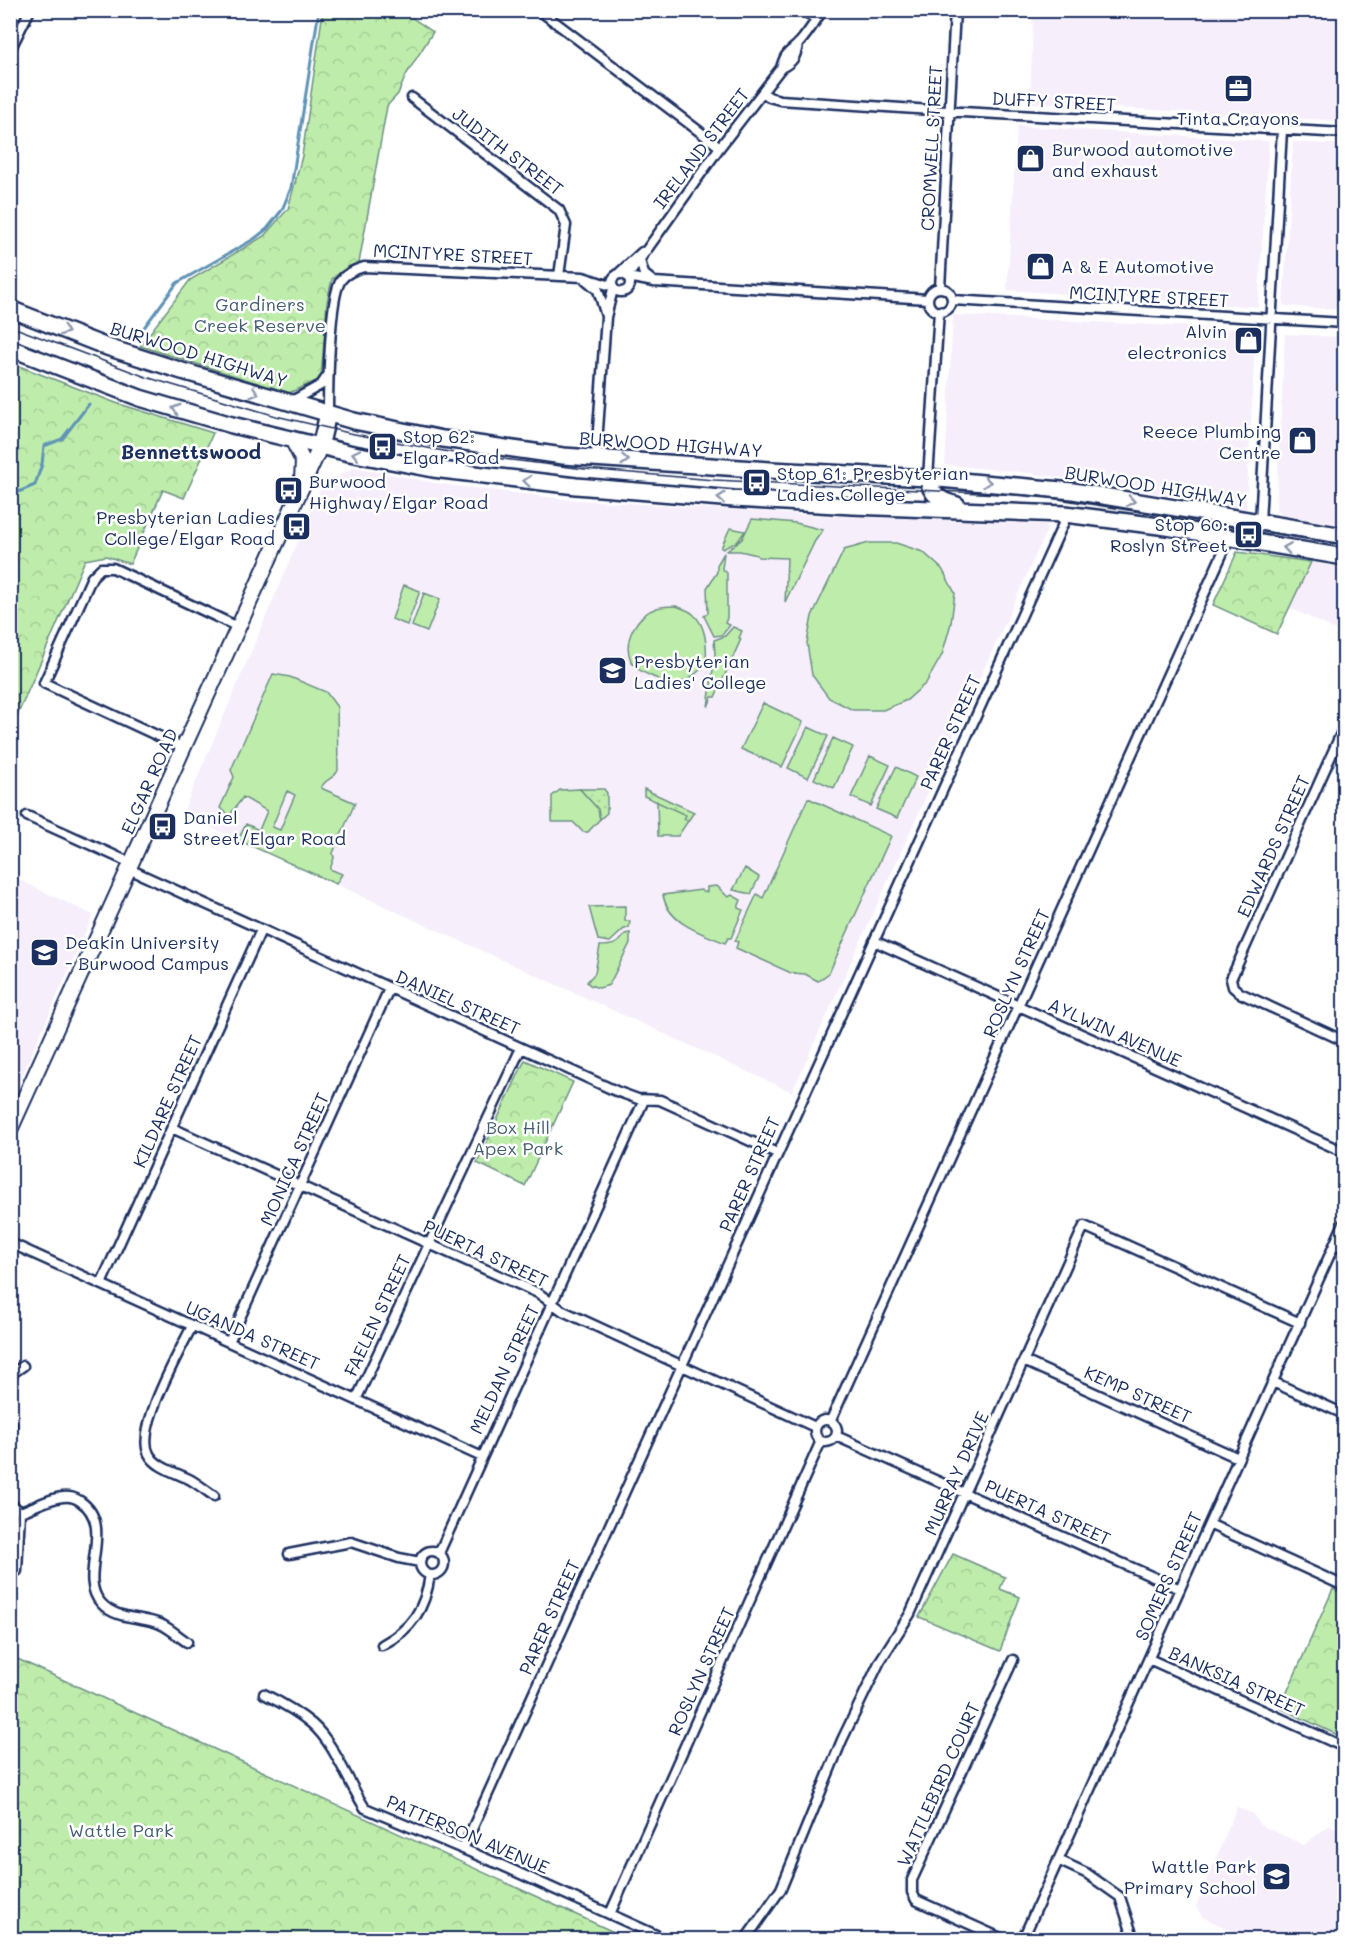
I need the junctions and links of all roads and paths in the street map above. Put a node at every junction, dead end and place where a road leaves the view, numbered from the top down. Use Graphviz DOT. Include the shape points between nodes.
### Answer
graph roads {
  1 [pos="30,10"];
  2 [pos="539,10"];
  3 [pos="804,10"];
  4 [pos="823,10"];
  5 [pos="955,10"];
  6 [pos="816,20"];
  7 [pos="10,50"];
  8 [pos="763,92"];
  9 [pos="412,98"];
  10 [pos="949,111"];
  11 [pos="1282,130"];
  12 [pos="1344,134"];
  13 [pos="720,147"];
  14 [pos="647,248"];
  15 [pos="640,261"];
  16 [pos="559,276"];
  17 [pos="583,277"];
  18 [pos="628,280"];
  19 [pos="654,282"];
  20 [pos="615,284"];
  21 [pos="940,288"];
  22 [pos="928,299"];
  23 [pos="952,300"];
  24 [pos="10,309"];
  25 [pos="939,311"];
  26 [pos="606,316"];
  27 [pos="1271,319"];
  28 [pos="1344,323"];
  29 [pos="10,348"];
  30 [pos="329,375"];
  31 [pos="288,403"];
  32 [pos="328,414"];
  33 [pos="293,441"];
  34 [pos="320,447"];
  35 [pos="596,458"];
  36 [pos="928,478"];
  37 [pos="303,485"];
  38 [pos="1073,491"];
  39 [pos="977,511"];
  40 [pos="1065,514"];
  41 [pos="1260,522"];
  42 [pos="1344,536"];
  43 [pos="1229,539"];
  44 [pos="1344,557"];
  45 [pos="238,627"];
  46 [pos="1344,727"];
  47 [pos="184,747"];
  48 [pos="27,816"];
  49 [pos="130,866"];
  50 [pos="261,930"];
  51 [pos="874,941"];
  52 [pos="389,989"];
  53 [pos="1019,1007"];
  54 [pos="1344,1041"];
  55 [pos="521,1048"];
  56 [pos="644,1100"];
  57 [pos="172,1128"];
  58 [pos="10,1130"];
  59 [pos="1344,1152"];
  60 [pos="777,1153"];
  61 [pos="300,1185"];
  62 [pos="1344,1223"];
  63 [pos="10,1243"];
  64 [pos="429,1244"];
  65 [pos="1335,1244"];
  66 [pos="1344,1248"];
  67 [pos="101,1284"];
  68 [pos="552,1303"];
  69 [pos="1300,1323"];
  70 [pos="192,1326"];
  71 [pos="229,1342"];
  72 [pos="1024,1361"];
  73 [pos="680,1365"];
  74 [pos="23,1366"];
  75 [pos="10,1375"];
  76 [pos="1273,1382"];
  77 [pos="356,1400"];
  78 [pos="1344,1414"];
  79 [pos="831,1420"];
  80 [pos="12,1424"];
  81 [pos="815,1427"];
  82 [pos="836,1436"];
  83 [pos="10,1439"];
  84 [pos="821,1441"];
  85 [pos="482,1457"];
  86 [pos="1238,1458"];
  87 [pos="965,1493"];
  88 [pos="214,1496"];
  89 [pos="10,1502"];
  90 [pos="20,1512"];
  91 [pos="1209,1524"];
  92 [pos="439,1553"];
  93 [pos="289,1554"];
  94 [pos="420,1562"];
  95 [pos="18,1571"];
  96 [pos="430,1575"];
  97 [pos="1344,1586"];
  98 [pos="1180,1589"];
  99 [pos="187,1642"];
  100 [pos="381,1645"];
  101 [pos="1149,1659"];
  102 [pos="1013,1660"];
  103 [pos="264,1694"];
  104 [pos="1344,1747"];
  105 [pos="463,1849"];
  106 [pos="1058,1860"];
  107 [pos="610,1914"];
  108 [pos="993,1937"];
  109 [pos="667,1940"];
  110 [pos="745,1940"];
  111 [pos="1005,1940"];
  112 [pos="1018,1940"];
  113 [pos="1134,1940"];
  1 -- 7 [label="street"];
  2 -- 13 [label="street"];
  3 -- 6 [label="street"];
  4 -- 6 [label="street, IRELAND STREET"];
  5 -- 10 [label="street, CROMWELL STREET"];
  6 -- 8 [label="street, IRELAND STREET" via="784,57 781,68"];
  8 -- 10 [label="street, DUFFY STREET" via="780,100"];
  8 -- 13 [label="street, IRELAND STREET"];
  9 -- 16 [label="street, JUDITH STREET" via="559,210 566,225"];
  10 -- 11 [label="street, DUFFY STREET"];
  10 -- 21 [label="street, CROMWELL STREET"];
  11 -- 12 [label="street, DUFFY STREET"];
  11 -- 27 [label="street"];
  13 -- 14 [label="street, IRELAND STREET"];
  14 -- 15 [label="street, IRELAND STREET"];
  14 -- 20 [label="street, IRELAND STREET"];
  15 -- 18 [label="street, IRELAND STREET"];
  15 -- 19 [label="street" via="644,274"];
  16 -- 17 [label="street, MCINTYRE STREET"];
  16 -- 30 [label="street, MCINTYRE STREET" via="364,267 354,270 341,280 334,301"];
  17 -- 20 [label="street, MCINTYRE STREET"];
  17 -- 26 [label="street" via="598,290"];
  18 -- 19 [label="street"];
  18 -- 20 [label="street, MCINTYRE STREET"];
  18 -- 20 [label="street" via="626,291"];
  19 -- 22 [label="street"];
  20 -- 26 [label="street, IRELAND STREET"];
  21 -- 22 [label="street" via="931,292"];
  21 -- 23 [label="street"];
  22 -- 25 [label="street" via="931,308"];
  23 -- 25 [label="street" via="948,308"];
  23 -- 27 [label="street, MCINTYRE STREET"];
  24 -- 31 [label="highway, BURWOOD HIGHWAY, one-way" via="144,359"];
  25 -- 36 [label="street"];
  26 -- 35 [label="street, IRELAND STREET"];
  27 -- 28 [label="street, MCINTYRE STREET"];
  27 -- 41 [label="street"];
  33 -- 29 [label="highway, one-way" via="140,398"];
  30 -- 31 [label="street" via="321,385"];
  30 -- 32 [label="street, MCINTYRE STREET"];
  31 -- 32 [label="highway, BURWOOD HIGHWAY"];
  32 -- 34 [label="highway"];
  32 -- 35 [label="highway, BURWOOD HIGHWAY" via="483,446"];
  33 -- 34 [label="highway"];
  33 -- 37 [label="main road" via="303,461"];
  34 -- 37 [label="main road, ELGAR ROAD"];
  39 -- 34 [label="highway, one-way" via="782,502 565,485 433,469"];
  35 -- 36 [label="highway, BURWOOD HIGHWAY, one-way"];
  36 -- 38 [label="highway, BURWOOD HIGHWAY, one-way"];
  36 -- 39 [label="highway" via="936,496"];
  37 -- 45 [label="main road, ELGAR ROAD"];
  38 -- 40 [label="highway"];
  38 -- 41 [label="highway, BURWOOD HIGHWAY, one-way"];
  39 -- 40 [label="highway"];
  40 -- 43 [label="highway"];
  40 -- 51 [label="street, PARER STREET"];
  41 -- 42 [label="highway, BURWOOD HIGHWAY"];
  44 -- 43 [label="highway, one-way"];
  43 -- 53 [label="street, ROSLYN STREET"];
  45 -- 47 [label="main road, ELGAR ROAD"];
  45 -- 47 [label="street" via="113,567 101,568 92,577 44,683"];
  46 -- 54 [label="street, EDWARDS STREET" via="1231,979 1240,993"];
  47 -- 49 [label="main road, ELGAR ROAD"];
  48 -- 49 [label="street, DANIEL STREET"];
  49 -- 50 [label="street, DANIEL STREET"];
  49 -- 58 [label="main road, ELGAR ROAD"];
  50 -- 52 [label="street, DANIEL STREET"];
  50 -- 57 [label="street, KILDARE STREET"];
  51 -- 53 [label="street, AYLWIN AVENUE"];
  51 -- 60 [label="street, PARER STREET"];
  52 -- 55 [label="street, DANIEL STREET"];
  52 -- 61 [label="street, MONICA STREET"];
  53 -- 59 [label="street, AYLWIN AVENUE"];
  53 -- 79 [label="street, ROSLYN STREET"];
  55 -- 56 [label="street, DANIEL STREET"];
  55 -- 64 [label="street, FAELEN STREET"];
  56 -- 60 [label="street, DANIEL STREET" via="660,1100"];
  56 -- 68 [label="street, MELDAN STREET"];
  57 -- 61 [label="street, PUERTA STREET"];
  57 -- 67 [label="street, KILDARE STREET"];
  60 -- 73 [label="street, PARER STREET"];
  61 -- 64 [label="street, PUERTA STREET"];
  61 -- 71 [label="street, MONICA STREET"];
  62 -- 65 [label="street, SOMERS STREET"];
  63 -- 67 [label="street, UGANDA STREET"];
  64 -- 68 [label="street, PUERTA STREET"];
  64 -- 77 [label="street, FAELEN STREET"];
  65 -- 66 [label="street"];
  65 -- 69 [label="street, SOMERS STREET"];
  67 -- 70 [label="street, UGANDA STREET"];
  68 -- 73 [label="street, PUERTA STREET"];
  68 -- 85 [label="street, MELDAN STREET"];
  69 -- 72 [label="street, MURRAY DRIVE" via="1084,1227"];
  69 -- 76 [label="street, SOMERS STREET"];
  70 -- 71 [label="street, UGANDA STREET"];
  70 -- 88 [label="street" via="155,1403 145,1439 148,1454 157,1463"];
  71 -- 77 [label="street, UGANDA STREET"];
  72 -- 86 [label="street, KEMP STREET"];
  72 -- 87 [label="street, MURRAY DRIVE"];
  73 -- 81 [label="street, PUERTA STREET"];
  73 -- 105 [label="street, PARER STREET"];
  74 -- 75 [label="street"];
  76 -- 78 [label="street"];
  76 -- 86 [label="street, SOMERS STREET"];
  77 -- 85 [label="street, UGANDA STREET"];
  79 -- 81 [label="street" via="824,1419"];
  79 -- 82 [label="street" via="836,1425"];
  80 -- 83 [label="street"];
  81 -- 84 [label="street"];
  82 -- 84 [label="street" via="832,1441"];
  82 -- 87 [label="street, PUERTA STREET"];
  84 -- 107 [label="street, ROSLYN STREET"];
  85 -- 92 [label="street, MELDAN STREET"];
  86 -- 91 [label="street, SOMERS STREET"];
  87 -- 98 [label="street, PUERTA STREET"];
  87 -- 110 [label="street, MURRAY DRIVE" via="910,1614 880,1661 842,1740 780,1889"];
  89 -- 90 [label="street"];
  90 -- 95 [label="street"];
  90 -- 99 [label="street" via="63,1497 87,1506 95,1518 97,1535 92,1589 101,1604 117,1614 161,1624"];
  91 -- 97 [label="street"];
  91 -- 98 [label="street, SOMERS STREET"];
  92 -- 94 [label="street" via="427,1552"];
  92 -- 96 [label="street" via="444,1568"];
  93 -- 94 [label="street" via="351,1542"];
  94 -- 96 [label="street" via="423,1572"];
  96 -- 100 [label="street" via="425,1600 413,1622"];
  98 -- 101 [label="street, SOMERS STREET"];
  101 -- 104 [label="street, BANKSIA STREET"];
  101 -- 106 [label="street, SOMERS STREET"];
  102 -- 108 [label="street, WATTLEBIRD COURT" via="912,1880 916,1900"];
  103 -- 105 [label="street, PATTERSON AVENUE" via="313,1725 336,1756 365,1808"];
  105 -- 107 [label="street, PATTERSON AVENUE"];
  106 -- 112 [label="street, SOMERS STREET" via="1026,1932"];
  106 -- 113 [label="street" via="1086,1873 1120,1897"];
  107 -- 109 [label="street, PATTERSON AVENUE"];
  108 -- 111 [label="street, WATTLEBIRD COURT"];
}
